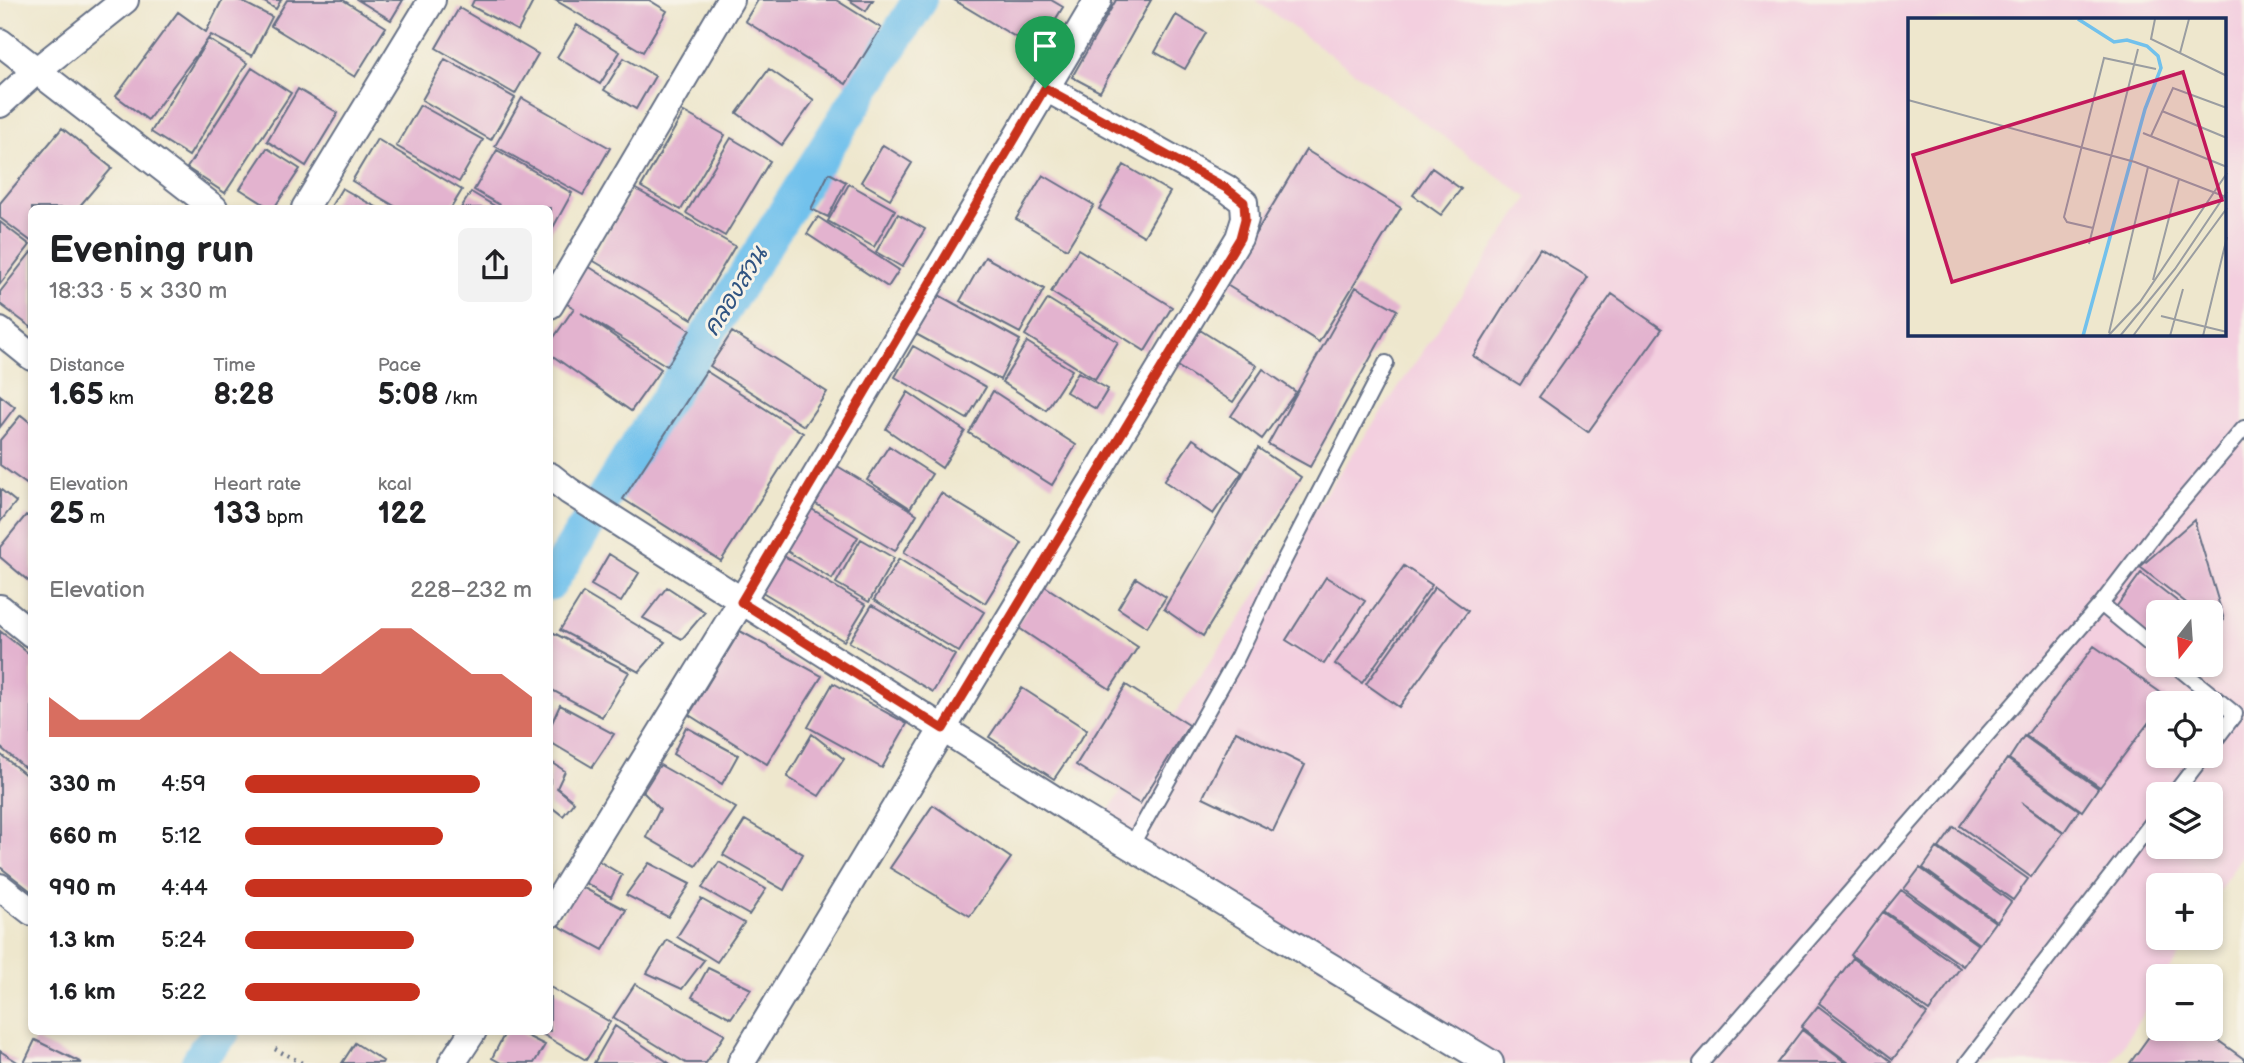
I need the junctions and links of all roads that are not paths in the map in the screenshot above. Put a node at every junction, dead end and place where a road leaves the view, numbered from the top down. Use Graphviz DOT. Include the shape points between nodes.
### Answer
graph roads {
  1 [pos="125,0"];
  2 [pos="432,0"];
  3 [pos="730,0"];
  4 [pos="1098,0"];
  5 [pos="0,42"];
  6 [pos="36,71"];
  7 [pos="1045,88"];
  8 [pos="0,104"];
  9 [pos="210,205"];
  10 [pos="307,205"];
  11 [pos="553,300"];
  12 [pos="0,331"];
  13 [pos="28,354"];
  14 [pos="1386,363"];
  15 [pos="2244,428"];
  16 [pos="559,484"];
  17 [pos="741,602"];
  18 [pos="2101,604"];
  19 [pos="0,608"];
  20 [pos="28,631"];
  21 [pos="2146,641"];
  22 [pos="2189,677"];
  23 [pos="2206,691"];
  24 [pos="2223,705"];
  25 [pos="943,729"];
  26 [pos="2223,730"];
  27 [pos="2194,768"];
  28 [pos="2183,782"];
  29 [pos="2146,831"];
  30 [pos="1132,846"];
  31 [pos="0,887"];
  32 [pos="28,909"];
  33 [pos="553,909"];
  34 [pos="470,1035"];
  35 [pos="452,1063"];
  36 [pos="741,1063"];
  37 [pos="1490,1063"];
  38 [pos="1701,1063"];
  39 [pos="1967,1063"];
  1 -- 6 [label="street"];
  2 -- 10 [label="street"];
  3 -- 11 [label="street"];
  4 -- 7 [label="street"];
  5 -- 6 [label="street"];
  6 -- 8 [label="street"];
  6 -- 9 [label="street"];
  7 -- 17 [label="street"];
  7 -- 25 [label="street" via="1226,188 1244,202 1245,219 1240,238"];
  12 -- 13 [label="street"];
  14 -- 30 [label="lane" via="1237,658"];
  15 -- 18 [label="lane"];
  16 -- 17 [label="street"];
  17 -- 25 [label="street"];
  17 -- 33 [label="street"];
  18 -- 21 [label="lane"];
  18 -- 38 [label="lane"];
  19 -- 20 [label="street"];
  22 -- 23 [label="lane"];
  24 -- 26 [label="lane" via="2235,715"];
  25 -- 30 [label="street"];
  25 -- 36 [label="street"];
  27 -- 28 [label="lane"];
  29 -- 39 [label="lane"];
  30 -- 37 [label="street"];
  31 -- 32 [label="street"];
  34 -- 35 [label="street"];
}
